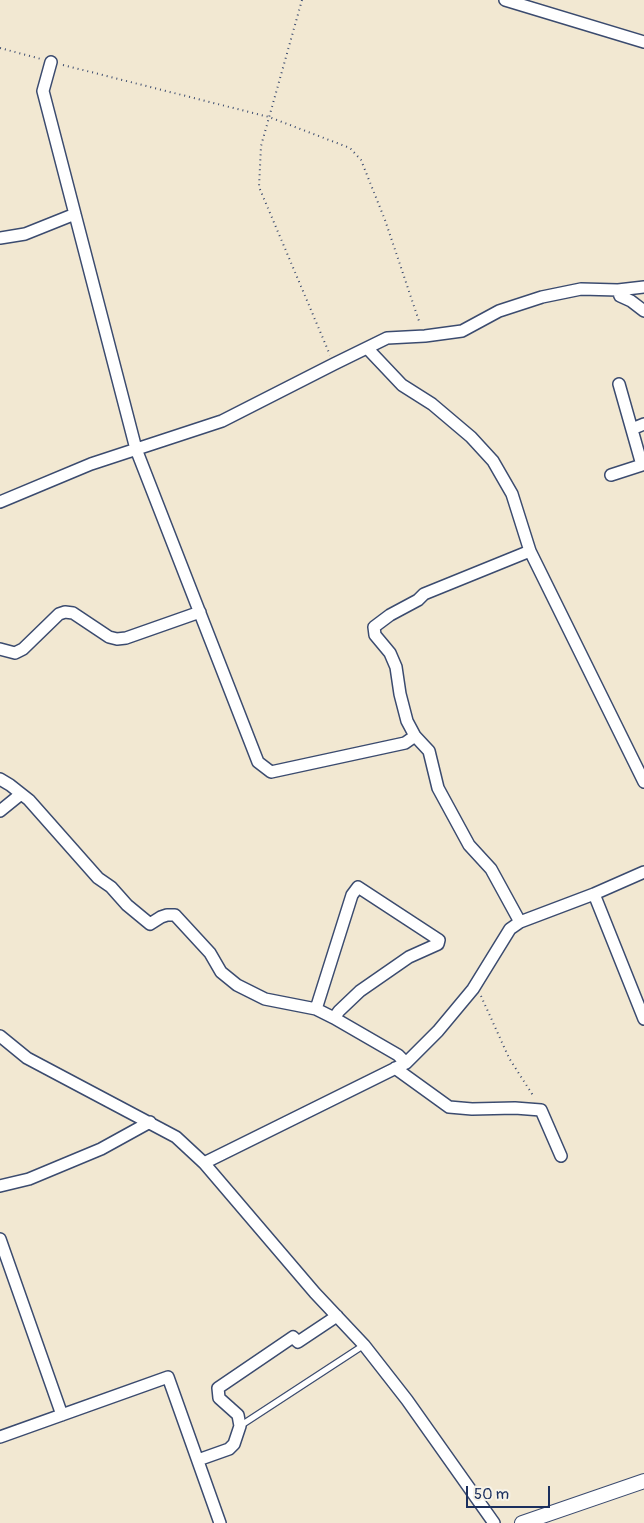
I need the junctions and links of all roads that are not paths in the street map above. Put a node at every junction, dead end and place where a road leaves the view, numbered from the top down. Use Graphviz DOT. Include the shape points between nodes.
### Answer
graph roads {
  1 [pos="505,0"];
  2 [pos="644,42"];
  3 [pos="51,62"];
  4 [pos="75,214"];
  5 [pos="0,238"];
  6 [pos="644,287"];
  7 [pos="618,290"];
  8 [pos="644,311"];
  9 [pos="367,348"];
  10 [pos="619,384"];
  11 [pos="644,424"];
  12 [pos="632,429"];
  13 [pos="136,449"];
  14 [pos="611,475"];
  15 [pos="0,502"];
  16 [pos="530,551"];
  17 [pos="200,612"];
  18 [pos="0,648"];
  19 [pos="415,736"];
  20 [pos="0,779"];
  21 [pos="644,782"];
  22 [pos="21,794"];
  23 [pos="0,811"];
  24 [pos="644,872"];
  25 [pos="594,894"];
  26 [pos="520,922"];
  27 [pos="316,1009"];
  28 [pos="334,1018"];
  29 [pos="644,1019"];
  30 [pos="0,1036"];
  31 [pos="400,1065"];
  32 [pos="150,1122"];
  33 [pos="561,1156"];
  34 [pos="204,1163"];
  35 [pos="0,1186"];
  36 [pos="0,1239"];
  37 [pos="337,1316"];
  38 [pos="364,1345"];
  39 [pos="62,1415"];
  40 [pos="240,1426"];
  41 [pos="0,1437"];
  42 [pos="198,1460"];
  43 [pos="644,1481"];
  44 [pos="220,1523"];
  45 [pos="494,1523"];
  46 [pos="522,1523"];
  1 -- 2 [label="street"];
  3 -- 4 [label="street" via="43,91"];
  4 -- 5 [label="street" via="25,234"];
  4 -- 13 [label="street"];
  6 -- 7 [label="street"];
  7 -- 8 [label="street" via="620,296"];
  7 -- 9 [label="street" via="581,289 542,296 499,310 462,331 387,338"];
  9 -- 13 [label="street" via="222,421"];
  9 -- 16 [label="street" via="402,385 432,404 471,437 493,461 512,494"];
  10 -- 12 [label="street"];
  11 -- 12 [label="street"];
  12 -- 14 [label="street" via="642,465"];
  13 -- 15 [label="street"];
  13 -- 17 [label="street"];
  16 -- 19 [label="street" via="424,594 374,627 375,635 390,653 396,667 407,720"];
  16 -- 21 [label="street"];
  17 -- 18 [label="street" via="117,639 65,612 23,649 15,653"];
  17 -- 19 [label="street" via="258,762 271,772 405,743"];
  19 -- 26 [label="street" via="429,752 438,788 469,845 491,869"];
  20 -- 22 [label="street"];
  22 -- 23 [label="street"];
  22 -- 27 [label="street" via="98,878 150,924 161,917 174,915 210,953 221,972 237,985 265,999"];
  24 -- 25 [label="street"];
  25 -- 26 [label="street"];
  25 -- 29 [label="street"];
  26 -- 31 [label="street" via="510,929 476,984 438,1031"];
  27 -- 28 [label="street"];
  27 -- 28 [label="street" via="352,895 358,887 439,940 438,944 409,957 360,991"];
  28 -- 31 [label="street" via="398,1055"];
  30 -- 32 [label="street" via="27,1058"];
  31 -- 33 [label="street" via="449,1107 541,1110"];
  31 -- 34 [label="street"];
  32 -- 34 [label="street" via="176,1137"];
  32 -- 35 [label="street" via="101,1150 29,1179"];
  34 -- 37 [label="street"];
  36 -- 39 [label="street"];
  37 -- 38 [label="street"];
  37 -- 40 [label="street" via="298,1342 293,1337 218,1388 219,1398 238,1415"];
  38 -- 40 [label="lane"];
  38 -- 45 [label="street"];
  39 -- 41 [label="street"];
  39 -- 42 [label="street" via="168,1377"];
  40 -- 42 [label="street" via="229,1449"];
  42 -- 44 [label="street"];
  43 -- 46 [label="street"];
}
